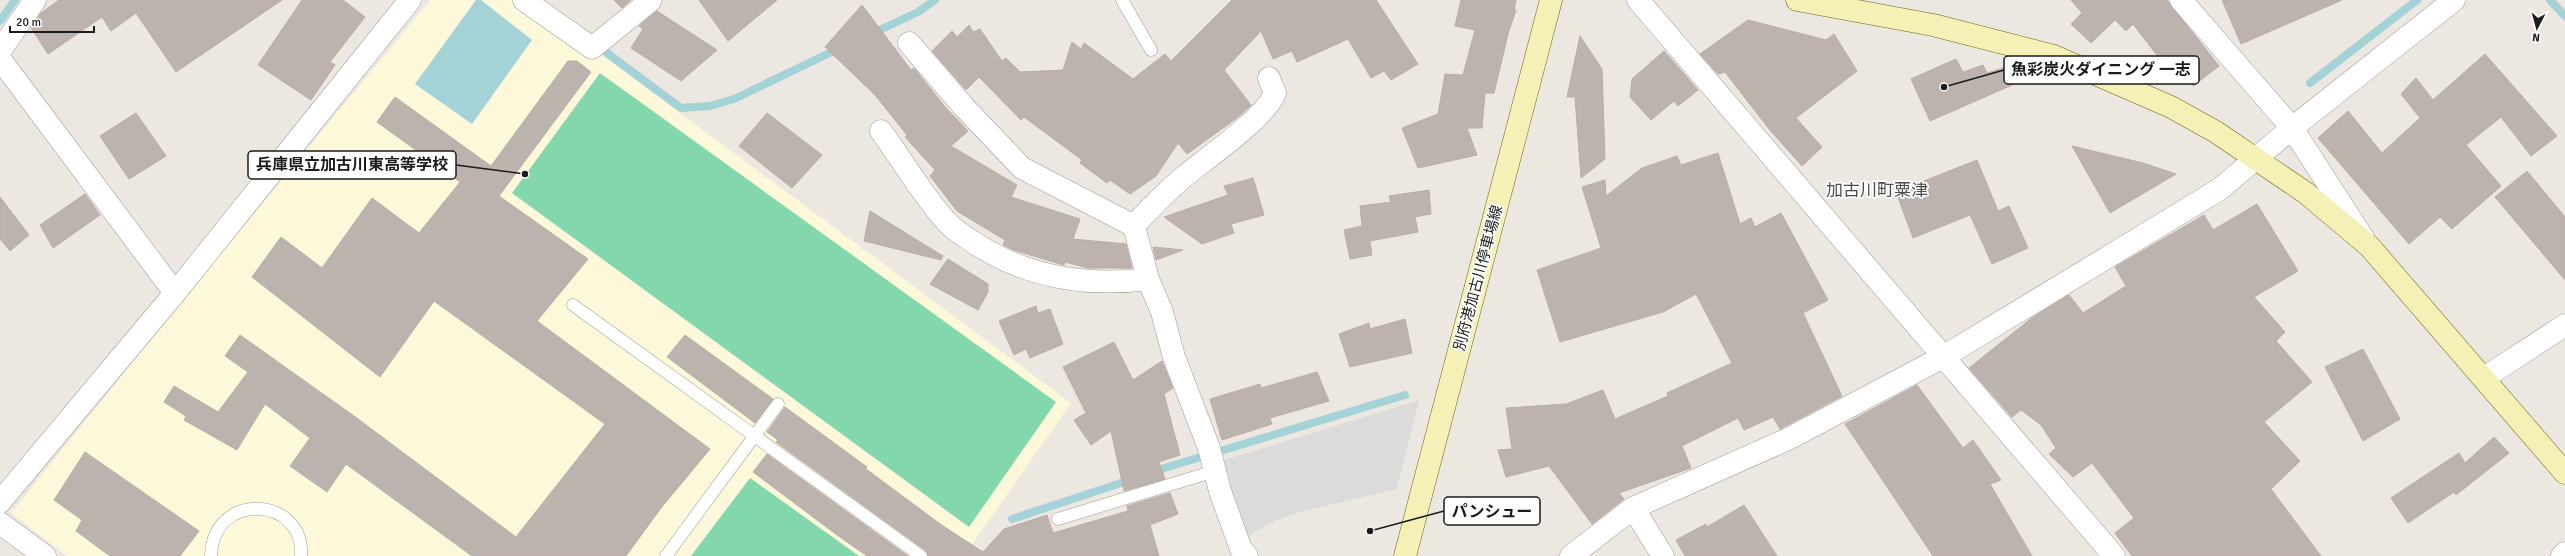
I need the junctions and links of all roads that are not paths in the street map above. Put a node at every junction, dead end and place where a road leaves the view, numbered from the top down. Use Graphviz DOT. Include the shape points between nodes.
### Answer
graph roads {
  1 [pos="36,0"];
  2 [pos="410,0"];
  3 [pos="524,0"];
  4 [pos="1122,0"];
  5 [pos="1551,0"];
  6 [pos="1638,0"];
  7 [pos="1797,0"];
  8 [pos="2181,0"];
  9 [pos="2454,0"];
  10 [pos="650,1"];
  11 [pos="909,43"];
  12 [pos="1151,50"];
  13 [pos="0,51"];
  14 [pos="0,59"];
  15 [pos="1269,78"];
  16 [pos="2292,128"];
  17 [pos="881,131"];
  18 [pos="2257,158"];
  19 [pos="1134,226"];
  20 [pos="2369,246"];
  21 [pos="1148,279"];
  22 [pos="175,293"];
  23 [pos="573,306"];
  24 [pos="2565,325"];
  25 [pos="1943,357"];
  26 [pos="2484,378"];
  27 [pos="778,404"];
  28 [pos="754,436"];
  29 [pos="1213,460"];
  30 [pos="2565,473"];
  31 [pos="0,502"];
  32 [pos="1633,508"];
  33 [pos="1058,519"];
  34 [pos="0,523"];
  35 [pos="2565,553"];
  36 [pos="45,556"];
  37 [pos="211,556"];
  38 [pos="301,556"];
  39 [pos="666,556"];
  40 [pos="921,556"];
  41 [pos="1247,556"];
  42 [pos="1405,556"];
  43 [pos="1571,556"];
  44 [pos="1663,556"];
  45 [pos="2114,556"];
  46 [pos="2562,556"];
  1 -- 13 [label="street"];
  2 -- 22 [label="street"];
  3 -- 10 [label="street" via="592,48"];
  4 -- 12 [label="lane"];
  5 -- 42 [label="street, 別府港加古川停車場線"];
  6 -- 25 [label="street"];
  7 -- 18 [label="street" via="1932,25 2054,56 2171,107"];
  8 -- 16 [label="street"];
  9 -- 16 [label="street"];
  11 -- 19 [label="street" via="963,106 1022,168"];
  14 -- 22 [label="street"];
  15 -- 19 [label="street" via="1275,93 1263,111 1161,198"];
  16 -- 18 [label="street"];
  16 -- 20 [label="street"];
  17 -- 21 [label="street" via="945,221 981,247 1021,266 1064,278 1109,283"];
  18 -- 20 [label="street" via="2306,193"];
  18 -- 25 [label="street" via="2220,188"];
  19 -- 21 [label="street"];
  20 -- 26 [label="street"];
  21 -- 29 [label="street" via="1162,312 1174,357"];
  22 -- 31 [label="street"];
  23 -- 28 [label="lane"];
  24 -- 26 [label="street"];
  25 -- 32 [label="street" via="1788,439"];
  25 -- 45 [label="street"];
  26 -- 30 [label="street"];
  27 -- 28 [label="lane"];
  28 -- 39 [label="lane"];
  28 -- 40 [label="lane"];
  29 -- 33 [label="lane"];
  29 -- 41 [label="street" via="1241,549"];
  32 -- 43 [label="street"];
  32 -- 44 [label="street"];
  34 -- 36 [label="street"];
  35 -- 46 [label="street"];
  37 -- 38 [label="lane" via="211,544 221,525 237,511 251,508 279,514 290,523 298,535"];
}
